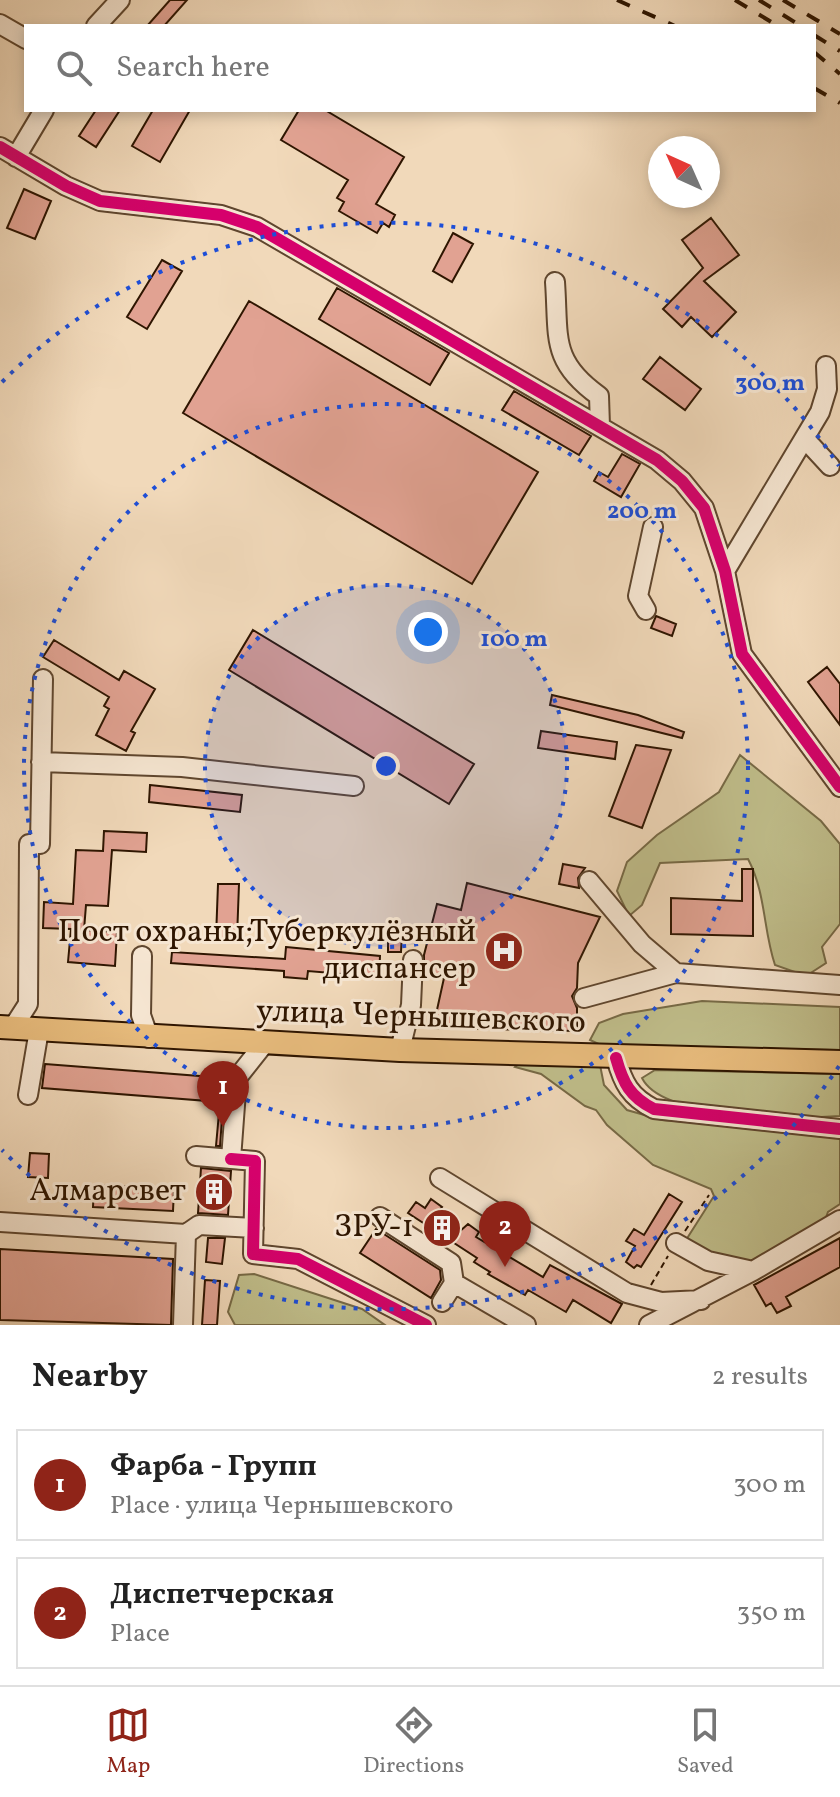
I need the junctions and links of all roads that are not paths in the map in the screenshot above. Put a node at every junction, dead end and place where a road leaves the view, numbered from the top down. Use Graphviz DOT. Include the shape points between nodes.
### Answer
graph roads {
  1 [pos="120,0"];
  2 [pos="0,24"];
  3 [pos="98,24"];
  4 [pos="24,38"];
  5 [pos="42,112"];
  6 [pos="8,152"];
  7 [pos="555,282"];
  8 [pos="826,366"];
  9 [pos="840,411"];
  10 [pos="820,412"];
  11 [pos="600,426"];
  12 [pos="806,440"];
  13 [pos="830,466"];
  14 [pos="653,527"];
  15 [pos="725,571"];
  16 [pos="646,610"];
  17 [pos="43,679"];
  18 [pos="41,762"];
  19 [pos="354,786"];
  20 [pos="840,787"];
  21 [pos="589,881"];
  22 [pos="142,956"];
  23 [pos="413,960"];
  24 [pos="676,973"];
  25 [pos="840,985"];
  26 [pos="584,998"];
  27 [pos="6,1028"];
  28 [pos="39,1030"];
  29 [pos="149,1038"];
  30 [pos="264,1044"];
  31 [pos="400,1050"];
  32 [pos="616,1058"];
  33 [pos="840,1062"];
  34 [pos="28,1095"];
  35 [pos="840,1129"];
  36 [pos="196,1156"];
  37 [pos="231,1159"];
  38 [pos="440,1178"];
  39 [pos="380,1217"];
  40 [pos="840,1220"];
  41 [pos="0,1222"];
  42 [pos="254,1228"];
  43 [pos="186,1234"];
  44 [pos="676,1243"];
  45 [pos="753,1271"];
  46 [pos="454,1283"];
  47 [pos="701,1300"];
  48 [pos="442,1302"];
  49 [pos="183,1325"];
  50 [pos="426,1325"];
  51 [pos="526,1325"];
  52 [pos="649,1325"];
  1 -- 3 [label="street"];
  2 -- 4 [label="street"];
  5 -- 6 [label="street"];
  6 -- 11 [label="street" via="100,201 221,215 257,227"];
  7 -- 11 [label="street" via="565,366 599,396"];
  8 -- 10 [label="street"];
  9 -- 10 [label="street"];
  10 -- 12 [label="street"];
  11 -- 15 [label="street" via="682,481 704,508"];
  12 -- 13 [label="street"];
  12 -- 15 [label="street"];
  14 -- 16 [label="street" via="638,596"];
  15 -- 20 [label="street" via="742,654"];
  17 -- 18 [label="street"];
  18 -- 19 [label="street" via="182,767"];
  18 -- 27 [label="street" via="40,844 29,844 28,1004"];
  21 -- 24 [label="street" via="642,944"];
  22 -- 29 [label="street" via="141,1015"];
  23 -- 31 [label="street" via="411,1005"];
  24 -- 25 [label="street"];
  24 -- 26 [label="street"];
  27 -- 28 [label="main road, улица Чернышевского"];
  28 -- 29 [label="main road, улица Чернышевского"];
  28 -- 34 [label="street"];
  29 -- 30 [label="main road, улица Чернышевского"];
  30 -- 31 [label="main road, улица Чернышевского"];
  30 -- 37 [label="street" via="237,1078"];
  31 -- 32 [label="main road, улица Чернышевского"];
  32 -- 33 [label="main road, улица Чернышевского"];
  32 -- 35 [label="street" via="626,1087 654,1109"];
  36 -- 37 [label="street"];
  37 -- 42 [label="street" via="255,1161"];
  38 -- 47 [label="street" via="627,1293 661,1302"];
  39 -- 46 [label="street" via="451,1263"];
  40 -- 45 [label="street"];
  41 -- 43 [label="street"];
  42 -- 43 [label="street" via="199,1225"];
  42 -- 50 [label="street" via="253,1254 298,1259"];
  43 -- 49 [label="street"];
  44 -- 45 [label="street" via="708,1261"];
  45 -- 47 [label="street"];
  46 -- 48 [label="street"];
  46 -- 51 [label="street"];
  47 -- 52 [label="street"];
}
